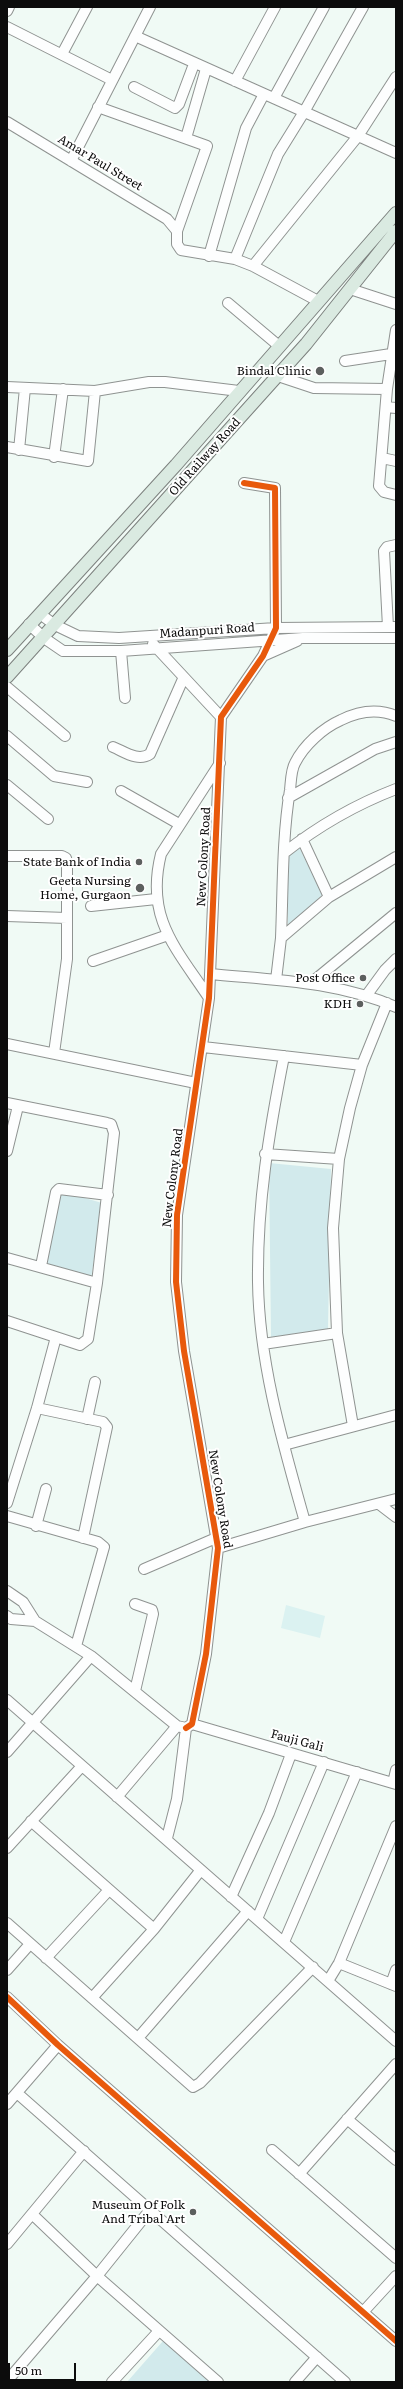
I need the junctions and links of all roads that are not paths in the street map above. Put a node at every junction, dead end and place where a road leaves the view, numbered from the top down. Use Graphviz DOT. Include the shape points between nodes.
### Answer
graph roads {
  1 [pos="9,7"];
  2 [pos="87,7"];
  3 [pos="150,7"];
  4 [pos="275,7"];
  5 [pos="324,7"];
  6 [pos="363,7"];
  7 [pos="7,11"];
  8 [pos="7,27"];
  9 [pos="135,36"];
  10 [pos="62,54"];
  11 [pos="194,64"];
  12 [pos="206,69"];
  13 [pos="396,77"];
  14 [pos="112,80"];
  15 [pos="235,81"];
  16 [pos="134,88"];
  17 [pos="269,96"];
  18 [pos="98,107"];
  19 [pos="304,112"];
  20 [pos="7,122"];
  21 [pos="358,136"];
  22 [pos="186,138"];
  23 [pos="396,153"];
  24 [pos="71,161"];
  25 [pos="396,213"];
  26 [pos="177,231"];
  27 [pos="396,231"];
  28 [pos="209,256"];
  29 [pos="235,259"];
  30 [pos="253,266"];
  31 [pos="330,286"];
  32 [pos="347,294"];
  33 [pos="318,301"];
  34 [pos="228,303"];
  35 [pos="396,304"];
  36 [pos="396,330"];
  37 [pos="280,346"];
  38 [pos="391,354"];
  39 [pos="345,361"];
  40 [pos="278,376"];
  41 [pos="7,387"];
  42 [pos="25,388"];
  43 [pos="63,389"];
  44 [pos="387,389"];
  45 [pos="95,391"];
  46 [pos="239,391"];
  47 [pos="391,408"];
  48 [pos="7,447"];
  49 [pos="19,450"];
  50 [pos="54,457"];
  51 [pos="382,458"];
  52 [pos="396,461"];
  53 [pos="176,465"];
  54 [pos="188,477"];
  55 [pos="244,483"];
  56 [pos="396,495"];
  57 [pos="396,544"];
  58 [pos="40,614"];
  59 [pos="29,624"];
  60 [pos="56,625"];
  61 [pos="392,627"];
  62 [pos="276,628"];
  63 [pos="150,636"];
  64 [pos="44,638"];
  65 [pos="303,638"];
  66 [pos="396,638"];
  67 [pos="270,640"];
  68 [pos="154,648"];
  69 [pos="7,650"];
  70 [pos="121,651"];
  71 [pos="262,656"];
  72 [pos="7,677"];
  73 [pos="183,678"];
  74 [pos="7,687"];
  75 [pos="125,698"];
  76 [pos="396,716"];
  77 [pos="221,717"];
  78 [pos="7,736"];
  79 [pos="65,736"];
  80 [pos="396,742"];
  81 [pos="113,747"];
  82 [pos="220,763"];
  83 [pos="87,782"];
  84 [pos="7,785"];
  85 [pos="396,789"];
  86 [pos="121,791"];
  87 [pos="288,798"];
  88 [pos="48,820"];
  89 [pos="179,824"];
  90 [pos="302,838"];
  91 [pos="284,853"];
  92 [pos="7,856"];
  93 [pos="396,857"];
  94 [pos="329,897"];
  95 [pos="156,899"];
  96 [pos="91,906"];
  97 [pos="396,913"];
  98 [pos="7,916"];
  99 [pos="67,918"];
  100 [pos="168,935"];
  101 [pos="281,938"];
  102 [pos="396,959"];
  103 [pos="93,961"];
  104 [pos="210,974"];
  105 [pos="276,980"];
  106 [pos="312,983"];
  107 [pos="366,996"];
  108 [pos="209,998"];
  109 [pos="391,1005"];
  110 [pos="7,1044"];
  111 [pos="203,1047"];
  112 [pos="54,1053"];
  113 [pos="284,1056"];
  114 [pos="362,1065"];
  115 [pos="196,1083"];
  116 [pos="7,1104"];
  117 [pos="18,1106"];
  118 [pos="7,1151"];
  119 [pos="265,1154"];
  120 [pos="339,1159"];
  121 [pos="108,1195"];
  122 [pos="7,1258"];
  123 [pos="41,1266"];
  124 [pos="97,1283"];
  125 [pos="7,1321"];
  126 [pos="337,1333"];
  127 [pos="56,1337"];
  128 [pos="263,1344"];
  129 [pos="95,1382"];
  130 [pos="37,1408"];
  131 [pos="396,1415"];
  132 [pos="87,1419"];
  133 [pos="353,1426"];
  134 [pos="284,1444"];
  135 [pos="46,1489"];
  136 [pos="396,1499"];
  137 [pos="7,1503"];
  138 [pos="379,1504"];
  139 [pos="7,1516"];
  140 [pos="396,1517"];
  141 [pos="305,1522"];
  142 [pos="36,1526"];
  143 [pos="83,1538"];
  144 [pos="217,1543"];
  145 [pos="144,1569"];
  146 [pos="7,1591"];
  147 [pos="23,1602"];
  148 [pos="135,1604"];
  149 [pos="8,1620"];
  150 [pos="36,1621"];
  151 [pos="76,1646"];
  152 [pos="91,1656"];
  153 [pos="135,1691"];
  154 [pos="7,1700"];
  155 [pos="33,1722"];
  156 [pos="185,1726"];
  157 [pos="7,1752"];
  158 [pos="291,1754"];
  159 [pos="324,1762"];
  160 [pos="82,1766"];
  161 [pos="396,1770"];
  162 [pos="357,1772"];
  163 [pos="395,1783"];
  164 [pos="117,1797"];
  165 [pos="31,1820"];
  166 [pos="396,1826"];
  167 [pos="167,1838"];
  168 [pos="7,1848"];
  169 [pos="200,1871"];
  170 [pos="109,1890"];
  171 [pos="231,1897"];
  172 [pos="248,1911"];
  173 [pos="257,1919"];
  174 [pos="7,1924"];
  175 [pos="154,1929"];
  176 [pos="284,1942"];
  177 [pos="30,1944"];
  178 [pos="46,1958"];
  179 [pos="339,1963"];
  180 [pos="313,1967"];
  181 [pos="7,1970"];
  182 [pos="396,1970"];
  183 [pos="328,1981"];
  184 [pos="393,1985"];
  185 [pos="7,1997"];
  186 [pos="92,1998"];
  187 [pos="138,2038"];
  188 [pos="395,2039"];
  189 [pos="58,2045"];
  190 [pos="396,2064"];
  191 [pos="17,2093"];
  192 [pos="7,2104"];
  193 [pos="347,2119"];
  194 [pos="272,2150"];
  195 [pos="84,2151"];
  196 [pos="396,2160"];
  197 [pos="299,2174"];
  198 [pos="150,2210"];
  199 [pos="32,2214"];
  200 [pos="7,2244"];
  201 [pos="396,2258"];
  202 [pos="97,2276"];
  203 [pos="396,2276"];
  204 [pos="363,2312"];
  205 [pos="159,2331"];
  206 [pos="396,2340"];
  207 [pos="318,2358"];
  208 [pos="7,2381"];
  209 [pos="112,2382"];
  210 [pos="218,2382"];
  211 [pos="295,2382"];
  212 [pos="345,2382"];
  1 -- 7 [label="street"];
  2 -- 10 [label="street"];
  3 -- 9 [label="street"];
  4 -- 15 [label="street"];
  5 -- 17 [label="street"];
  6 -- 19 [label="street"];
  8 -- 10 [label="street"];
  9 -- 11 [label="street"];
  9 -- 14 [label="street"];
  10 -- 14 [label="street"];
  11 -- 12 [label="street"];
  11 -- 16 [label="street" via="179,104 175,108"];
  12 -- 15 [label="street"];
  12 -- 22 [label="street"];
  13 -- 21 [label="street"];
  14 -- 18 [label="street"];
  15 -- 17 [label="street"];
  17 -- 19 [label="street"];
  17 -- 28 [label="street" via="246,128"];
  18 -- 22 [label="street"];
  18 -- 24 [label="street"];
  19 -- 21 [label="street"];
  19 -- 29 [label="street" via="278,154"];
  20 -- 24 [label="street, Amar Paul Street"];
  21 -- 23 [label="street"];
  21 -- 30 [label="street"];
  22 -- 26 [label="street" via="206,144 207,148"];
  24 -- 26 [label="street, Amar Paul Street" via="168,219"];
  25 -- 31 [label="main road, Old Railway Road"];
  26 -- 28 [label="street" via="177,244 181,250"];
  27 -- 32 [label="main road, Old Railway Road"];
  28 -- 29 [label="street"];
  29 -- 30 [label="street"];
  30 -- 33 [label="street"];
  31 -- 32 [label="main road"];
  31 -- 33 [label="main road, Old Railway Road"];
  32 -- 35 [label="street"];
  32 -- 40 [label="main road, Old Railway Road"];
  33 -- 37 [label="main road, Old Railway Road"];
  34 -- 37 [label="street"];
  36 -- 38 [label="street"];
  37 -- 46 [label="main road, Old Railway Road"];
  38 -- 39 [label="street"];
  38 -- 44 [label="street"];
  40 -- 44 [label="street" via="314,388"];
  40 -- 54 [label="main road, Old Railway Road"];
  41 -- 42 [label="street"];
  42 -- 43 [label="street"];
  42 -- 49 [label="street"];
  43 -- 45 [label="street"];
  43 -- 50 [label="street"];
  44 -- 47 [label="street"];
  45 -- 46 [label="street" via="149,382 165,382"];
  45 -- 50 [label="street" via="88,461"];
  46 -- 53 [label="main road, Old Railway Road"];
  47 -- 51 [label="street"];
  48 -- 49 [label="street"];
  49 -- 50 [label="street"];
  51 -- 52 [label="street"];
  51 -- 56 [label="street" via="380,488 384,492"];
  53 -- 54 [label="main road"];
  53 -- 58 [label="main road, Old Railway Road"];
  54 -- 60 [label="main road, Old Railway Road"];
  55 -- 62 [label="street" via="275,488"];
  57 -- 61 [label="street" via="384,551"];
  58 -- 59 [label="main road, Old Railway Road"];
  58 -- 60 [label="street, Madanpuri Road"];
  59 -- 64 [label="street, Madanpuri Road"];
  59 -- 69 [label="main road, Old Railway Road"];
  60 -- 63 [label="street, Madanpuri Road" via="78,636"];
  60 -- 64 [label="main road, Old Railway Road"];
  61 -- 62 [label="street, Madanpuri Road"];
  62 -- 63 [label="street, Madanpuri Road"];
  62 -- 67 [label="street"];
  63 -- 68 [label="street"];
  64 -- 70 [label="street, Madanpuri Road" via="63,651"];
  64 -- 72 [label="main road, Old Railway Road"];
  65 -- 66 [label="street, Madanpuri Road"];
  65 -- 67 [label="street, Madanpuri Road"];
  65 -- 71 [label="street"];
  67 -- 68 [label="street, Madanpuri Road"];
  67 -- 71 [label="street"];
  68 -- 70 [label="street, Madanpuri Road"];
  68 -- 73 [label="street"];
  70 -- 75 [label="street"];
  71 -- 77 [label="street"];
  73 -- 77 [label="street"];
  73 -- 81 [label="street" via="150,754 136,758"];
  74 -- 79 [label="street"];
  76 -- 87 [label="street" via="385,711 364,712 332,724 308,744 294,764"];
  77 -- 82 [label="street, New Colony Road"];
  78 -- 83 [label="street" via="50,774"];
  80 -- 87 [label="street" via="375,749"];
  82 -- 89 [label="street"];
  82 -- 104 [label="street, New Colony Road"];
  84 -- 88 [label="street"];
  85 -- 90 [label="street" via="375,797"];
  86 -- 89 [label="street"];
  87 -- 91 [label="street"];
  89 -- 95 [label="street" via="161,854 157,870"];
  90 -- 91 [label="street"];
  90 -- 94 [label="street"];
  91 -- 101 [label="street"];
  92 -- 99 [label="street" via="66,858"];
  93 -- 94 [label="street"];
  94 -- 101 [label="street"];
  95 -- 96 [label="street"];
  95 -- 100 [label="street"];
  97 -- 106 [label="street"];
  98 -- 99 [label="street"];
  99 -- 112 [label="street" via="67,959"];
  100 -- 103 [label="street"];
  100 -- 108 [label="street"];
  101 -- 105 [label="street"];
  102 -- 107 [label="street"];
  104 -- 105 [label="street"];
  104 -- 108 [label="street, New Colony Road"];
  105 -- 106 [label="street"];
  106 -- 107 [label="street"];
  107 -- 109 [label="street"];
  108 -- 111 [label="street, New Colony Road"];
  109 -- 114 [label="street"];
  110 -- 112 [label="street"];
  111 -- 113 [label="street"];
  111 -- 115 [label="street, New Colony Road"];
  112 -- 115 [label="street"];
  113 -- 114 [label="street"];
  113 -- 119 [label="street"];
  114 -- 120 [label="street"];
  115 -- 144 [label="street, New Colony Road" via="178,1215 176,1282 184,1351"];
  116 -- 117 [label="street"];
  117 -- 118 [label="street"];
  117 -- 121 [label="street" via="111,1124 114,1132"];
  119 -- 120 [label="street"];
  119 -- 128 [label="street" via="258,1283"];
  120 -- 126 [label="street" via="333,1228"];
  121 -- 123 [label="street" via="59,1189 56,1192"];
  121 -- 124 [label="street"];
  122 -- 123 [label="street"];
  123 -- 124 [label="street"];
  124 -- 127 [label="street" via="88,1339 80,1345"];
  125 -- 127 [label="street"];
  126 -- 128 [label="street"];
  126 -- 133 [label="street"];
  127 -- 130 [label="street"];
  128 -- 134 [label="street"];
  129 -- 132 [label="street"];
  130 -- 132 [label="street"];
  130 -- 137 [label="street"];
  131 -- 133 [label="street"];
  132 -- 143 [label="street" via="103,1422 108,1430"];
  133 -- 134 [label="street"];
  134 -- 141 [label="street"];
  135 -- 142 [label="street"];
  136 -- 138 [label="street"];
  138 -- 140 [label="street"];
  138 -- 141 [label="street"];
  139 -- 142 [label="street"];
  141 -- 144 [label="street"];
  142 -- 143 [label="street"];
  143 -- 151 [label="street" via="101,1543 104,1551"];
  144 -- 145 [label="street"];
  144 -- 156 [label="street, New Colony Road" via="206,1654"];
  146 -- 147 [label="street"];
  147 -- 149 [label="street"];
  147 -- 150 [label="street"];
  148 -- 153 [label="street" via="152,1610 153,1614"];
  149 -- 150 [label="street"];
  150 -- 151 [label="street"];
  151 -- 152 [label="street"];
  152 -- 153 [label="street"];
  152 -- 155 [label="street"];
  153 -- 156 [label="street"];
  154 -- 155 [label="street"];
  155 -- 157 [label="street"];
  155 -- 160 [label="street"];
  156 -- 158 [label="street, Fauji Gali"];
  156 -- 164 [label="street"];
  156 -- 167 [label="street, New Colony Road" via="177,1800"];
  158 -- 159 [label="street, Fauji Gali"];
  158 -- 171 [label="street" via="269,1813"];
  159 -- 162 [label="street, Fauji Gali"];
  159 -- 173 [label="street"];
  160 -- 164 [label="street"];
  160 -- 165 [label="street"];
  161 -- 163 [label="street"];
  162 -- 163 [label="street, Fauji Gali"];
  162 -- 176 [label="street"];
  164 -- 167 [label="street"];
  165 -- 168 [label="street"];
  165 -- 170 [label="street"];
  166 -- 179 [label="street"];
  167 -- 169 [label="street"];
  169 -- 171 [label="street"];
  169 -- 175 [label="street"];
  170 -- 175 [label="street"];
  170 -- 178 [label="street"];
  171 -- 172 [label="street"];
  172 -- 173 [label="street"];
  172 -- 187 [label="street"];
  173 -- 176 [label="street"];
  174 -- 177 [label="street"];
  175 -- 186 [label="street"];
  176 -- 180 [label="street"];
  177 -- 178 [label="street"];
  177 -- 181 [label="street"];
  178 -- 186 [label="street"];
  179 -- 183 [label="street"];
  179 -- 184 [label="street"];
  180 -- 183 [label="street"];
  180 -- 187 [label="street" via="197,2086 188,2084"];
  182 -- 184 [label="street"];
  183 -- 188 [label="street"];
  185 -- 189 [label="street"];
  186 -- 187 [label="street"];
  189 -- 191 [label="street"];
  189 -- 204 [label="street"];
  190 -- 193 [label="street"];
  191 -- 192 [label="street"];
  191 -- 195 [label="street"];
  193 -- 196 [label="street"];
  193 -- 197 [label="street"];
  194 -- 197 [label="street"];
  195 -- 198 [label="street"];
  195 -- 199 [label="street"];
  197 -- 201 [label="street"];
  198 -- 202 [label="street"];
  198 -- 207 [label="street"];
  199 -- 200 [label="street"];
  199 -- 202 [label="street"];
  202 -- 205 [label="street"];
  202 -- 208 [label="street"];
  203 -- 204 [label="street"];
  204 -- 206 [label="street"];
  205 -- 209 [label="street"];
  205 -- 210 [label="street"];
  207 -- 211 [label="street"];
  207 -- 212 [label="street"];
}
